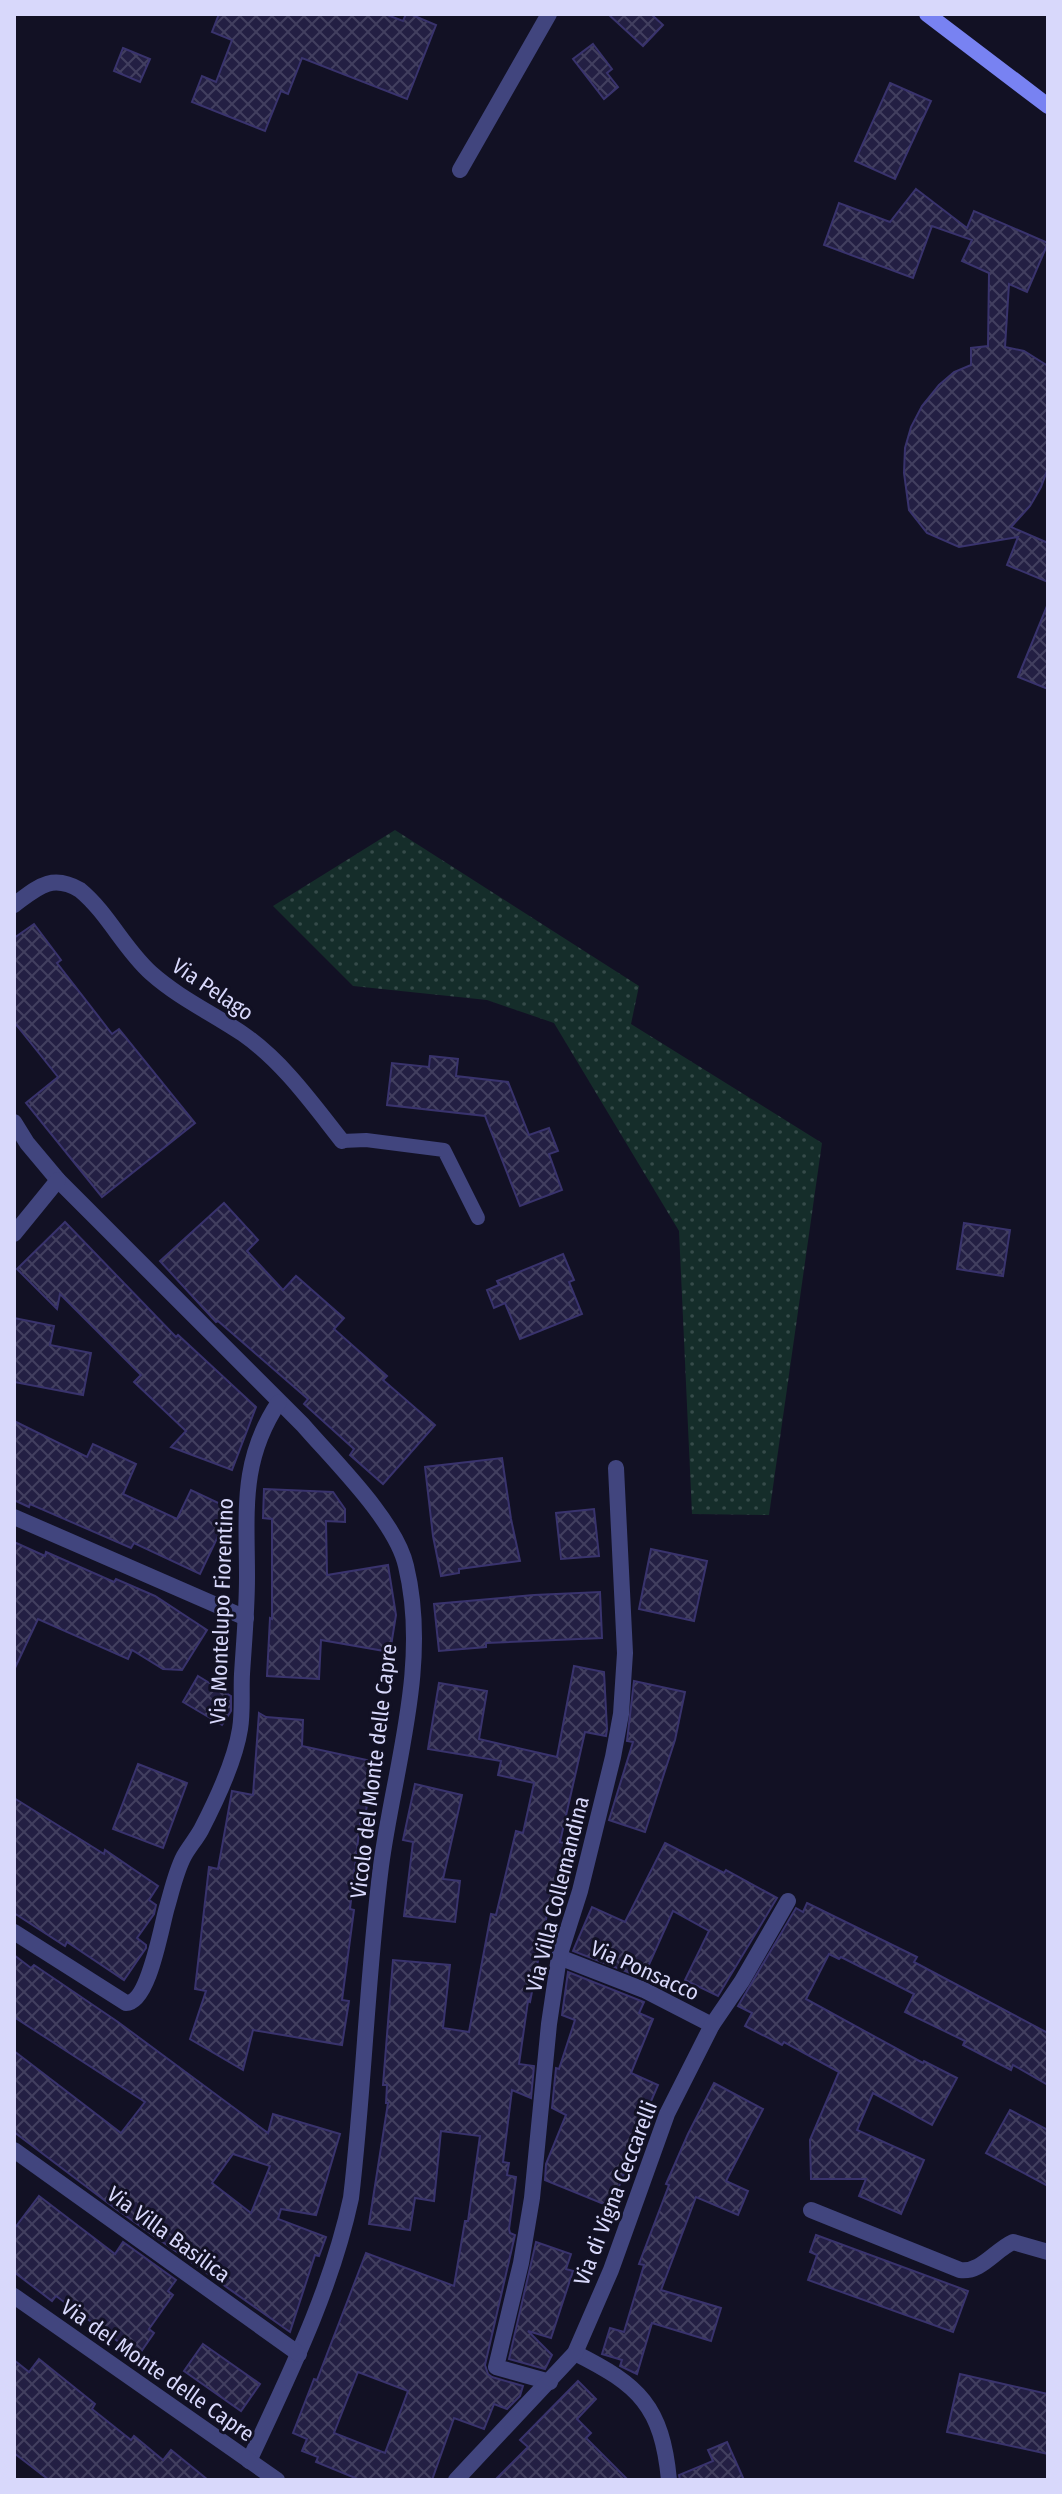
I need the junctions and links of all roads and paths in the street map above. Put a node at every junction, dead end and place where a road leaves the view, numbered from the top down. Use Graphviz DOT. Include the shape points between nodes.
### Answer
graph roads {
  1 [pos="549,14"];
  2 [pos="927,14"];
  3 [pos="1048,106"];
  4 [pos="460,170"];
  5 [pos="14,905"];
  6 [pos="14,1122"];
  7 [pos="342,1141"];
  8 [pos="58,1180"];
  9 [pos="478,1218"];
  10 [pos="14,1234"];
  11 [pos="279,1402"];
  12 [pos="616,1468"];
  13 [pos="14,1517"];
  14 [pos="246,1618"];
  15 [pos="788,1901"];
  16 [pos="14,1932"];
  17 [pos="559,1957"];
  18 [pos="712,2025"];
  19 [pos="14,2150"];
  20 [pos="811,2210"];
  21 [pos="1048,2252"];
  22 [pos="14,2296"];
  23 [pos="575,2353"];
  24 [pos="299,2354"];
  25 [pos="550,2382"];
  26 [pos="249,2461"];
  27 [pos="277,2480"];
  28 [pos="456,2480"];
  29 [pos="669,2480"];
  1 -- 4 [label="street"];
  2 -- 3 [label="main road"];
  5 -- 7 [label="street, Via Pelago" via="49,883 64,882 80,890 150,972 279,1065"];
  6 -- 8 [label="street, Vicolo del Monte delle Capre"];
  7 -- 9 [label="lane" via="444,1150"];
  8 -- 10 [label="street"];
  8 -- 11 [label="street, Vicolo del Monte delle Capre"];
  11 -- 14 [label="street, Via Montelupo Fiorentino" via="258,1438 250,1467"];
  11 -- 24 [label="street, Vicolo del Monte delle Capre" via="390,1529 406,1565 413,1615 410,1692 381,1866 351,2198 331,2273"];
  12 -- 17 [label="street, Via Villa Collemandina" via="625,1653 621,1714 580,1891"];
  13 -- 14 [label="street"];
  14 -- 16 [label="street, Via Montelupo Fiorentino" via="237,1745 175,1878 148,1977 136,2000 126,2003"];
  15 -- 18 [label="street, Via di Vigna Ceccarelli"];
  17 -- 18 [label="street, Via Ponsacco" via="644,1990"];
  17 -- 25 [label="street, Via Villa Collemandina" via="532,2198 496,2367"];
  18 -- 23 [label="street, Via di Vigna Ceccarelli" via="667,2114"];
  19 -- 24 [label="street, Via Villa Basilica"];
  20 -- 21 [label="street" via="960,2270 977,2268 1013,2242"];
  22 -- 26 [label="street, Via del Monte delle Capre"];
  23 -- 25 [label="street, Via di Vigna Ceccarelli"];
  23 -- 29 [label="street" via="608,2371 647,2403 660,2431"];
  24 -- 26 [label="street, Vicolo del Monte delle Capre"];
  25 -- 28 [label="street, Via di Vigna Ceccarelli"];
  26 -- 27 [label="street, Via del Monte delle Capre"];
}
